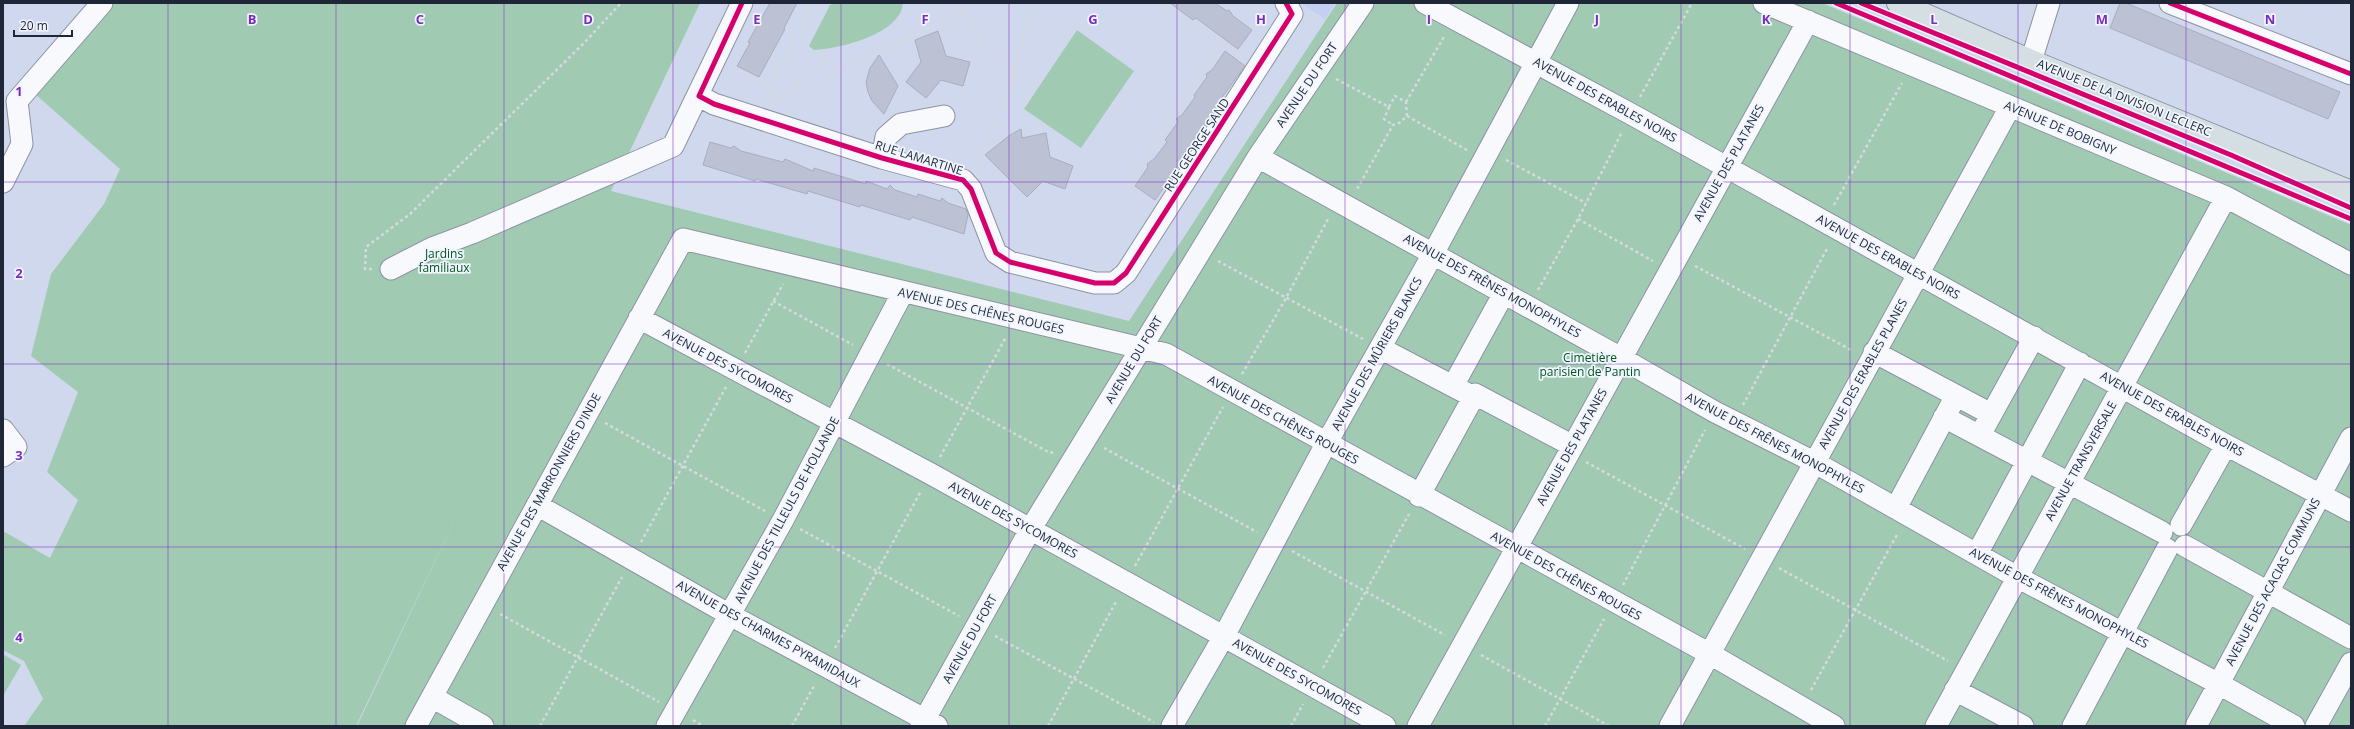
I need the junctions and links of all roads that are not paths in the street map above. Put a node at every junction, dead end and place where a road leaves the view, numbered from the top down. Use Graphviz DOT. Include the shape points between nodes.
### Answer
graph roads {
  1 [pos="102,3"];
  2 [pos="742,3"];
  3 [pos="1363,3"];
  4 [pos="1426,3"];
  5 [pos="1568,3"];
  6 [pos="1764,3"];
  7 [pos="1898,3"];
  8 [pos="2049,3"];
  9 [pos="2170,3"];
  10 [pos="1289,9"];
  11 [pos="1808,21"];
  12 [pos="2031,61"];
  13 [pos="1536,62"];
  14 [pos="2351,74"];
  15 [pos="699,96"];
  16 [pos="2010,107"];
  17 [pos="944,116"];
  18 [pos="882,158"];
  19 [pos="1258,158"];
  20 [pos="1727,168"];
  21 [pos="3,182"];
  22 [pos="2350,189"];
  23 [pos="2226,197"];
  24 [pos="682,239"];
  25 [pos="1433,254"];
  26 [pos="2351,264"];
  27 [pos="390,269"];
  28 [pos="1918,273"];
  29 [pos="1114,283"];
  30 [pos="903,292"];
  31 [pos="1504,293"];
  32 [pos="639,318"];
  33 [pos="2034,337"];
  34 [pos="1141,348"];
  35 [pos="1380,348"];
  36 [pos="1872,356"];
  37 [pos="1622,358"];
  38 [pos="2080,363"];
  39 [pos="2122,385"];
  40 [pos="1453,386"];
  41 [pos="1956,395"];
  42 [pos="1474,397"];
  43 [pos="1991,414"];
  44 [pos="1944,417"];
  45 [pos="834,423"];
  46 [pos="3,430"];
  47 [pos="1980,435"];
  48 [pos="2351,438"];
  49 [pos="1326,444"];
  50 [pos="2226,445"];
  51 [pos="1572,446"];
  52 [pos="3,456"];
  53 [pos="2028,460"];
  54 [pos="1814,462"];
  55 [pos="2070,482"];
  56 [pos="2320,494"];
  57 [pos="1419,496"];
  58 [pos="536,505"];
  59 [pos="2351,511"];
  60 [pos="1902,512"];
  61 [pos="1030,530"];
  62 [pos="2171,542"];
  63 [pos="1516,549"];
  64 [pos="1977,554"];
  65 [pos="2017,577"];
  66 [pos="2268,592"];
  67 [pos="730,615"];
  68 [pos="2123,633"];
  69 [pos="1224,636"];
  70 [pos="2351,638"];
  71 [pos="1710,654"];
  72 [pos="2351,663"];
  73 [pos="2219,684"];
  74 [pos="1955,690"];
  75 [pos="432,697"];
  76 [pos="671,718"];
  77 [pos="928,724"];
  78 [pos="416,726"];
  79 [pos="483,726"];
  80 [pos="1172,726"];
  81 [pos="1385,726"];
  82 [pos="1418,726"];
  83 [pos="1670,726"];
  84 [pos="1834,726"];
  85 [pos="1936,726"];
  86 [pos="2023,726"];
  87 [pos="2073,726"];
  88 [pos="2196,726"];
  89 [pos="2294,726"];
  90 [pos="2316,726"];
  1 -- 21 [label="street" via="18,101 22,144"];
  2 -- 15 [label="street"];
  3 -- 19 [label="street, AVENUE DU FORT"];
  4 -- 13 [label="street, AVENUE DES ERABLES NOIRS"];
  5 -- 13 [label="street, AVENUE DES MÛRIERS BLANCS"];
  6 -- 11 [label="street, AVENUE DE BOBIGNY"];
  7 -- 12 [label="main road, AVENUE DE LA DIVISION LECLERC"];
  8 -- 12 [label="street"];
  9 -- 14 [label="street"];
  10 -- 29 [label="street, RUE GEORGE SAND" via="1258,67 1126,273"];
  11 -- 16 [label="street, AVENUE DE BOBIGNY"];
  11 -- 20 [label="street, AVENUE DES PLATANES"];
  12 -- 22 [label="main road, AVENUE DE LA DIVISION LECLERC"];
  13 -- 20 [label="street, AVENUE DES ERABLES NOIRS"];
  13 -- 25 [label="street, AVENUE DES MÛRIERS BLANCS"];
  15 -- 18 [label="street, RUE LAMARTINE" via="714,104"];
  15 -- 27 [label="street" via="673,146 432,248"];
  16 -- 23 [label="street, AVENUE DE BOBIGNY"];
  16 -- 28 [label="street, AVENUE DES ERABLES PLANES"];
  17 -- 18 [label="street" via="901,124 886,137"];
  18 -- 29 [label="street, RUE LAMARTINE" via="963,180 971,189 996,254 1010,262 1095,283"];
  19 -- 25 [label="street, AVENUE DES FRÊNES MONOPHYLES"];
  19 -- 34 [label="street, AVENUE DU FORT"];
  20 -- 28 [label="street, AVENUE DES ERABLES NOIRS"];
  20 -- 37 [label="street, AVENUE DES PLATANES"];
  23 -- 26 [label="street, AVENUE DE BOBIGNY"];
  23 -- 39 [label="street, AVENUE TRANSVERSALE"];
  24 -- 30 [label="street, AVENUE DES CHÊNES ROUGES"];
  24 -- 32 [label="street, AVENUE DES MARRONNIERS D'INDE"];
  25 -- 31 [label="street, AVENUE DES FRÊNES MONOPHYLES"];
  25 -- 35 [label="street, AVENUE DES MÛRIERS BLANCS"];
  28 -- 33 [label="street, AVENUE DES ERABLES NOIRS"];
  28 -- 36 [label="street, AVENUE DES ERABLES PLANES"];
  30 -- 34 [label="street, AVENUE DES CHÊNES ROUGES"];
  30 -- 45 [label="street, AVENUE DES TILLEULS DE HOLLANDE"];
  31 -- 37 [label="street, AVENUE DES FRÊNES MONOPHYLES"];
  31 -- 40 [label="street"];
  32 -- 45 [label="street, AVENUE DES SYCOMORES"];
  32 -- 58 [label="street, AVENUE DES MARRONNIERS D'INDE"];
  33 -- 38 [label="street, AVENUE DES ERABLES NOIRS"];
  33 -- 43 [label="street"];
  34 -- 49 [label="street, AVENUE DES CHÊNES ROUGES" via="1166,354"];
  34 -- 61 [label="street, AVENUE DU FORT"];
  35 -- 40 [label="street"];
  35 -- 49 [label="street, AVENUE DES MÛRIERS BLANCS"];
  36 -- 41 [label="street"];
  36 -- 54 [label="street, AVENUE DES ERABLES PLANES"];
  37 -- 51 [label="street, AVENUE DES PLATANES"];
  37 -- 54 [label="street, AVENUE DES FRÊNES MONOPHYLES" via="1715,412"];
  38 -- 39 [label="street, AVENUE DES ERABLES NOIRS"];
  38 -- 53 [label="street"];
  39 -- 50 [label="street, AVENUE DES ERABLES NOIRS"];
  39 -- 55 [label="street, AVENUE TRANSVERSALE"];
  40 -- 42 [label="street"];
  41 -- 43 [label="street"];
  41 -- 44 [label="street"];
  42 -- 51 [label="street" via="1475,394"];
  42 -- 57 [label="street"];
  43 -- 47 [label="street"];
  44 -- 47 [label="street"];
  44 -- 60 [label="street"];
  45 -- 61 [label="street, AVENUE DES SYCOMORES"];
  45 -- 67 [label="street, AVENUE DES TILLEULS DE HOLLANDE"];
  46 -- 52 [label="street" via="16,447"];
  47 -- 53 [label="street"];
  48 -- 56 [label="street, AVENUE DES ACACIAS COMMUNS"];
  49 -- 57 [label="street, AVENUE DES CHÊNES ROUGES"];
  49 -- 69 [label="street, AVENUE DES MÛRIERS BLANCS"];
  50 -- 56 [label="street, AVENUE DES ERABLES NOIRS"];
  50 -- 62 [label="street" via="2181,525 2188,533"];
  51 -- 63 [label="street, AVENUE DES PLATANES"];
  53 -- 55 [label="street"];
  53 -- 64 [label="street"];
  54 -- 60 [label="street, AVENUE DES FRÊNES MONOPHYLES"];
  54 -- 71 [label="street, AVENUE DES ERABLES PLANES"];
  55 -- 62 [label="street"];
  55 -- 65 [label="street, AVENUE TRANSVERSALE"];
  56 -- 59 [label="street, AVENUE DES ERABLES NOIRS"];
  56 -- 66 [label="street, AVENUE DES ACACIAS COMMUNS"];
  57 -- 63 [label="street, AVENUE DES CHÊNES ROUGES"];
  58 -- 67 [label="street, AVENUE DES CHARMES PYRAMIDAUX"];
  58 -- 75 [label="street, AVENUE DES MARRONNIERS D'INDE"];
  60 -- 64 [label="street, AVENUE DES FRÊNES MONOPHYLES"];
  61 -- 69 [label="street, AVENUE DES SYCOMORES"];
  61 -- 77 [label="street, AVENUE DU FORT" via="977,626"];
  62 -- 66 [label="street"];
  62 -- 68 [label="street"];
  63 -- 71 [label="street, AVENUE DES CHÊNES ROUGES"];
  63 -- 82 [label="street, AVENUE DES PLATANES"];
  64 -- 65 [label="street, AVENUE DES FRÊNES MONOPHYLES"];
  65 -- 68 [label="street, AVENUE DES FRÊNES MONOPHYLES"];
  65 -- 74 [label="street, AVENUE TRANSVERSALE"];
  66 -- 70 [label="street"];
  66 -- 73 [label="street, AVENUE DES ACACIAS COMMUNS"];
  67 -- 76 [label="street, AVENUE DES TILLEULS DE HOLLANDE"];
  67 -- 77 [label="street, AVENUE DES CHARMES PYRAMIDAUX"];
  68 -- 73 [label="street, AVENUE DES FRÊNES MONOPHYLES"];
  68 -- 87 [label="street"];
  69 -- 80 [label="street, AVENUE DES MÛRIERS BLANCS"];
  69 -- 81 [label="street, AVENUE DES SYCOMORES"];
  71 -- 83 [label="street, AVENUE DES ERABLES PLANES"];
  71 -- 84 [label="street, AVENUE DES CHÊNES ROUGES"];
  72 -- 90 [label="street"];
  73 -- 88 [label="street, AVENUE DES ACACIAS COMMUNS"];
  73 -- 89 [label="street, AVENUE DES FRÊNES MONOPHYLES"];
  74 -- 85 [label="street, AVENUE TRANSVERSALE"];
  74 -- 86 [label="street"];
  75 -- 78 [label="street, AVENUE DES MARRONNIERS D'INDE"];
  75 -- 79 [label="street"];
}
